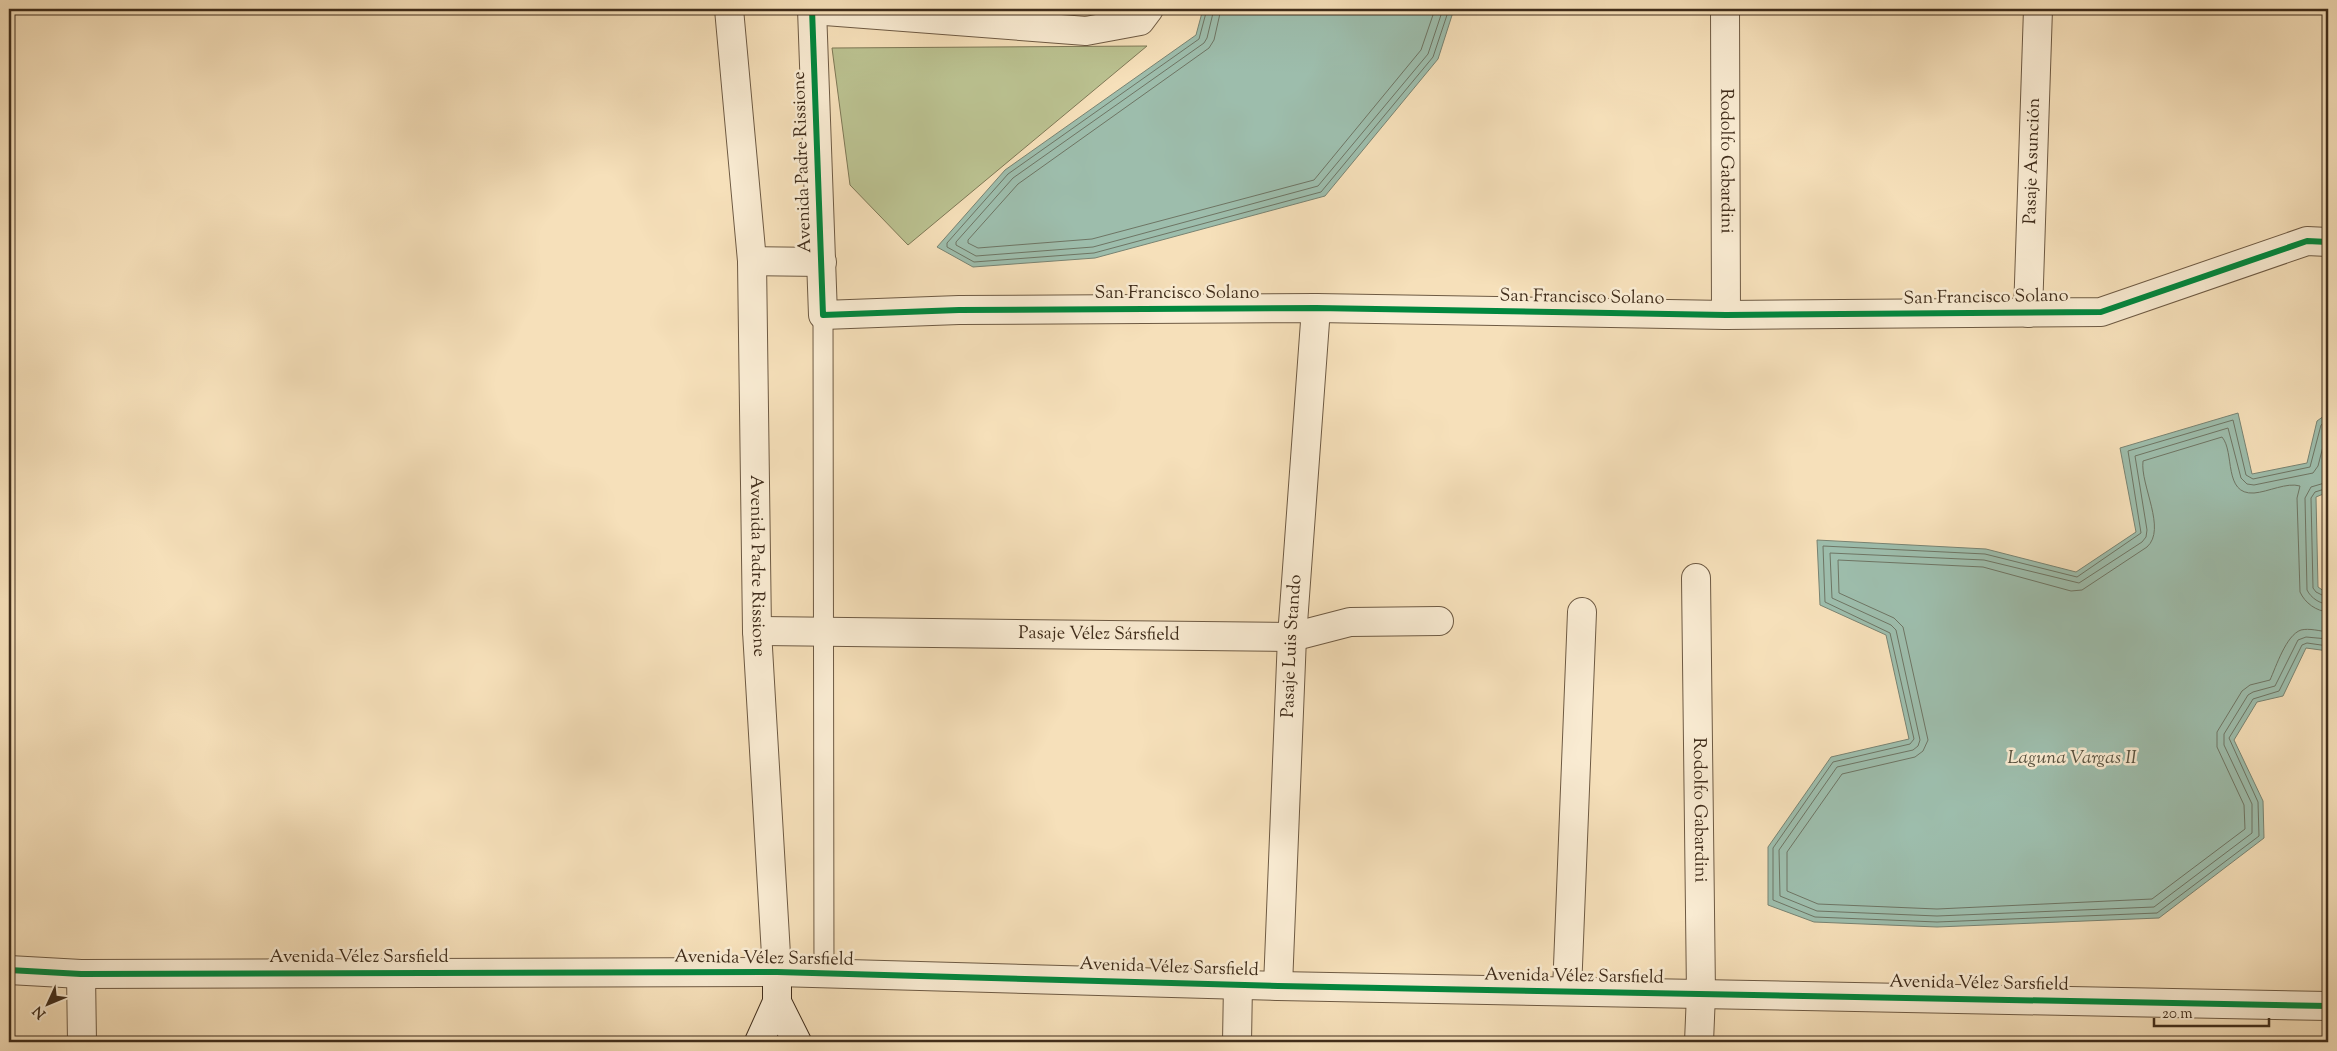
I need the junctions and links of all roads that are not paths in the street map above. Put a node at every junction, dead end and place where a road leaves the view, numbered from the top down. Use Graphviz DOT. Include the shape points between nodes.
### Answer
graph roads {
  1 [pos="729,9"];
  2 [pos="1149,9"];
  3 [pos="1725,9"];
  4 [pos="2038,9"];
  5 [pos="812,10"];
  6 [pos="2328,242"];
  7 [pos="752,261"];
  8 [pos="822,262"];
  9 [pos="1316,308"];
  10 [pos="2028,313"];
  11 [pos="823,315"];
  12 [pos="1726,315"];
  13 [pos="1696,578"];
  14 [pos="1582,612"];
  15 [pos="1439,621"];
  16 [pos="757,631"];
  17 [pos="823,632"];
  18 [pos="1292,637"];
  19 [pos="9,970"];
  20 [pos="777,972"];
  21 [pos="81,974"];
  22 [pos="824,974"];
  23 [pos="1238,984"];
  24 [pos="1278,986"];
  25 [pos="1568,992"];
  26 [pos="1701,994"];
  27 [pos="778,1002"];
  28 [pos="2328,1006"];
  29 [pos="82,1042"];
  30 [pos="759,1042"];
  31 [pos="797,1042"];
  32 [pos="1237,1042"];
  33 [pos="1699,1042"];
  1 -- 7 [label="street, Avenida Padre Rissione"];
  2 -- 5 [label="street" via="1140,21 1086,31"];
  3 -- 12 [label="street, Rodolfo Gabardini"];
  4 -- 10 [label="street, Pasaje Asunción"];
  5 -- 8 [label="street, Avenida Padre Rissione"];
  6 -- 10 [label="street, San Francisco Solano" via="2307,241 2101,312"];
  7 -- 8 [label="street"];
  7 -- 16 [label="street, Avenida Padre Rissione"];
  8 -- 11 [label="street, Avenida Padre Rissione"];
  9 -- 11 [label="street, San Francisco Solano" via="958,310"];
  9 -- 12 [label="street, San Francisco Solano"];
  9 -- 18 [label="street, Pasaje Luis Stando"];
  10 -- 12 [label="street, San Francisco Solano"];
  11 -- 17 [label="lane"];
  13 -- 26 [label="street, Rodolfo Gabardini"];
  14 -- 25 [label="street"];
  15 -- 18 [label="street, Pasaje Vélez Sársfield" via="1350,622"];
  16 -- 17 [label="street, Pasaje Vélez Sársfield"];
  16 -- 20 [label="street, Avenida Padre Rissione"];
  17 -- 18 [label="street, Pasaje Vélez Sársfield"];
  17 -- 22 [label="lane"];
  18 -- 24 [label="street, Pasaje Luis Stando"];
  19 -- 21 [label="street, Avenida Vélez Sarsfield"];
  20 -- 21 [label="street, Avenida Vélez Sarsfield"];
  20 -- 22 [label="street, Avenida Vélez Sarsfield"];
  20 -- 27 [label="street, Avenida Padre Rissione"];
  21 -- 29 [label="street"];
  22 -- 23 [label="street, Avenida Vélez Sarsfield"];
  23 -- 24 [label="street, Avenida Vélez Sarsfield"];
  23 -- 32 [label="street"];
  24 -- 25 [label="street, Avenida Vélez Sarsfield"];
  25 -- 26 [label="street, Avenida Vélez Sarsfield"];
  26 -- 28 [label="street, Avenida Vélez Sarsfield"];
  26 -- 33 [label="street, Rodolfo Gabardini"];
  27 -- 30 [label="street, Avenida Padre Rissione"];
  27 -- 31 [label="street, Avenida Padre Rissione"];
}
